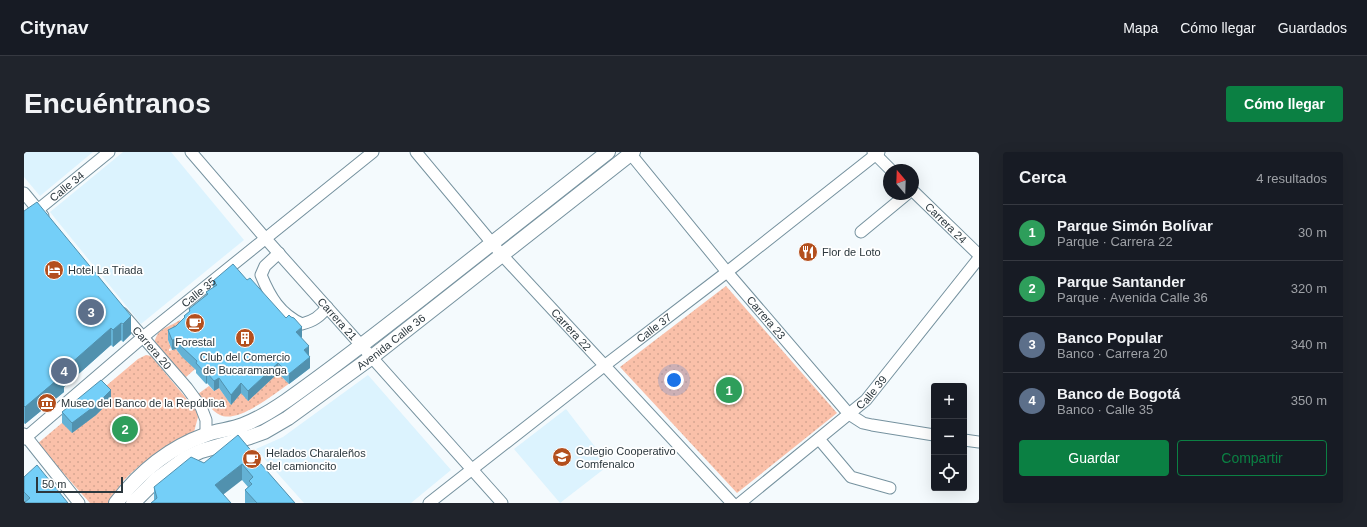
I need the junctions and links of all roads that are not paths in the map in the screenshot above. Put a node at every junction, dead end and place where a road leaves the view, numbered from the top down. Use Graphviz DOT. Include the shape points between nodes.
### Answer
graph roads {
  1 [pos="109,152"];
  2 [pos="190,152"];
  3 [pos="373,152"];
  4 [pos="416,152"];
  5 [pos="608,152"];
  6 [pos="631,153"];
  7 [pos="876,153"];
  8 [pos="886,164"];
  9 [pos="24,193"];
  10 [pos="919,197"];
  11 [pos="900,200"];
  12 [pos="38,210"];
  13 [pos="24,221"];
  14 [pos="48,222"];
  15 [pos="861,232"];
  16 [pos="266,238"];
  17 [pos="492,243"];
  18 [pos="279,253"];
  19 [pos="502,255"];
  20 [pos="979,255"];
  21 [pos="979,258"];
  22 [pos="727,272"];
  23 [pos="114,304"];
  24 [pos="327,307"];
  25 [pos="143,337"];
  26 [pos="362,346"];
  27 [pos="372,357"];
  28 [pos="604,366"];
  29 [pos="849,414"];
  30 [pos="206,434"];
  31 [pos="931,435"];
  32 [pos="25,437"];
  33 [pos="819,439"];
  34 [pos="238,440"];
  35 [pos="967,440"];
  36 [pos="979,441"];
  37 [pos="248,452"];
  38 [pos="471,469"];
  39 [pos="890,488"];
  40 [pos="79,503"];
  41 [pos="116,503"];
  42 [pos="133,503"];
  43 [pos="429,503"];
  44 [pos="502,503"];
  45 [pos="732,503"];
  46 [pos="740,503"];
  1 -- 12 [label="street, Calle 34"];
  2 -- 16 [label="street, Carrera 21"];
  3 -- 16 [label="street, Calle 35"];
  4 -- 17 [label="street, Carrera 22"];
  5 -- 17 [label="main road, Avenida Calle 36"];
  6 -- 19 [label="main road, Avenida Calle 36"];
  6 -- 22 [label="street, Carrera 23"];
  7 -- 8 [label="street"];
  7 -- 22 [label="street, Calle 37"];
  9 -- 12 [label="street"];
  10 -- 20 [label="street, Carrera 24"];
  11 -- 15 [label="street"];
  12 -- 13 [label="street, Calle 34"];
  12 -- 14 [label="street"];
  16 -- 18 [label="street, Carrera 21"];
  16 -- 25 [label="street, Calle 35"];
  17 -- 19 [label="street, Carrera 22"];
  17 -- 26 [label="main road, Avenida Calle 36"];
  18 -- 24 [label="street, Carrera 21"];
  18 -- 24 [label="street" via="265,266 261,275 274,301 290,319 302,324 312,321"];
  19 -- 27 [label="main road, Avenida Calle 36"];
  19 -- 28 [label="street, Carrera 22"];
  21 -- 29 [label="street, Calle 39" via="866,400"];
  22 -- 28 [label="street, Calle 37"];
  22 -- 29 [label="street, Carrera 23"];
  23 -- 25 [label="street, Carrera 20"];
  24 -- 26 [label="street, Carrera 21"];
  25 -- 30 [label="street, Carrera 20" via="201,407 206,420"];
  25 -- 32 [label="street, Calle 35"];
  26 -- 27 [label="street, Carrera 21"];
  26 -- 30 [label="main road, Avenida Calle 36" via="270,411 243,425"];
  27 -- 34 [label="main road, Avenida Calle 36" via="277,425"];
  27 -- 38 [label="street, Carrera 21"];
  28 -- 38 [label="street, Calle 37"];
  28 -- 45 [label="street, Carrera 22"];
  29 -- 31 [label="street, Carrera 23" via="872,425"];
  29 -- 33 [label="street, Calle 39"];
  30 -- 41 [label="main road, Avenida Calle 36" via="177,448 155,463"];
  32 -- 40 [label="street"];
  33 -- 39 [label="street" via="851,477"];
  33 -- 46 [label="street, Calle 39"];
  34 -- 37 [label="street"];
  34 -- 42 [label="main road, Avenida Calle 36" via="186,458 157,479"];
  35 -- 36 [label="street"];
  38 -- 43 [label="street, Calle 37"];
  38 -- 44 [label="street, Carrera 21"];
}
